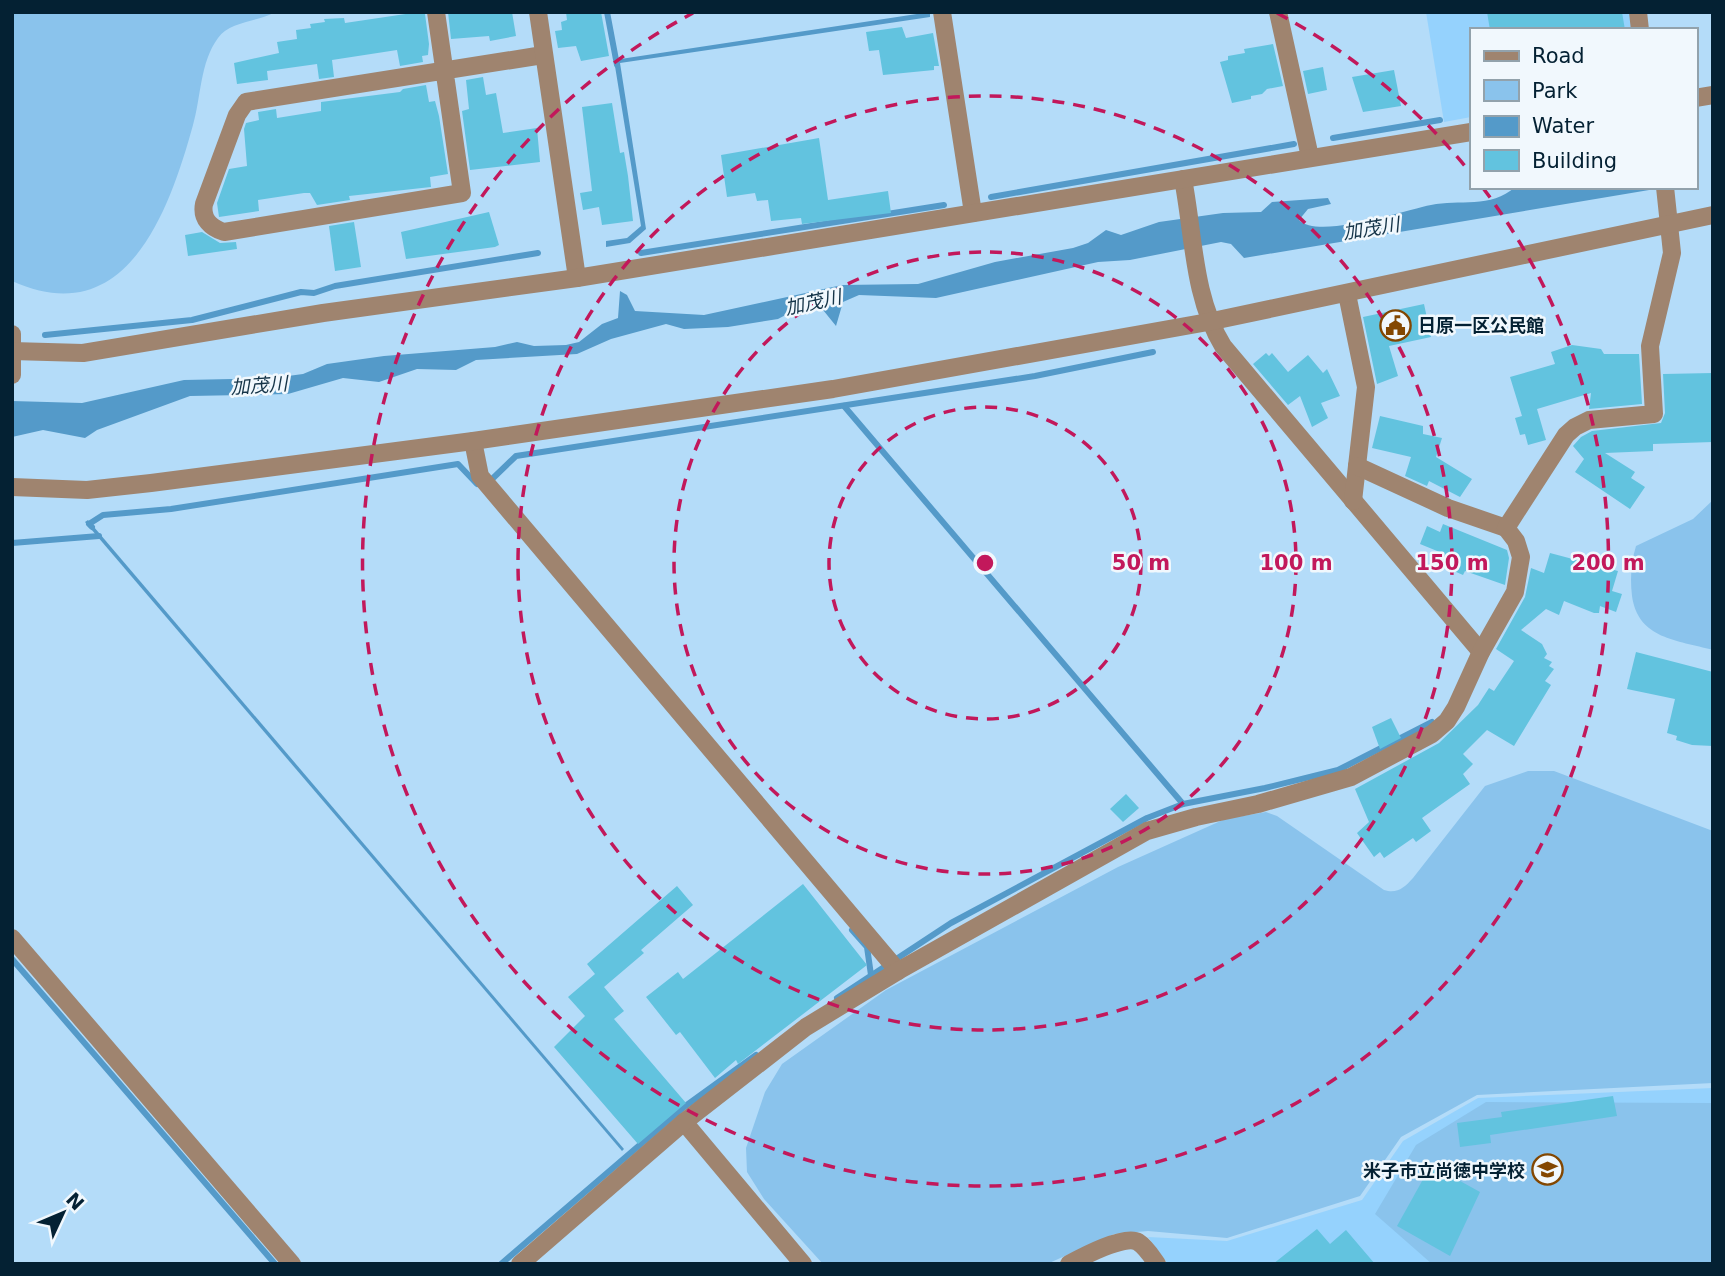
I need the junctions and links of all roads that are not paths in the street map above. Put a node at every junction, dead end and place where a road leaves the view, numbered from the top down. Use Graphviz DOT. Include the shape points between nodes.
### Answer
graph roads {
  1 [pos="436,12"];
  2 [pos="538,12"];
  3 [pos="942,12"];
  4 [pos="1278,12"];
  5 [pos="543,55"];
  6 [pos="447,70"];
  7 [pos="1470,132"];
  8 [pos="1310,157"];
  9 [pos="1185,188"];
  10 [pos="1666,196"];
  11 [pos="973,213"];
  12 [pos="1713,215"];
  13 [pos="1671,223"];
  14 [pos="577,278"];
  15 [pos="1347,294"];
  16 [pos="1208,322"];
  17 [pos="13,346"];
  18 [pos="12,375"];
  19 [pos="473,441"];
  20 [pos="1357,466"];
  21 [pos="12,487"];
  22 [pos="1353,501"];
  23 [pos="1506,528"];
  24 [pos="1481,652"];
  25 [pos="12,938"];
  26 [pos="898,971"];
  27 [pos="684,1122"];
  28 [pos="292,1264"];
  29 [pos="520,1264"];
  30 [pos="803,1264"];
  31 [pos="1069,1264"];
  32 [pos="1157,1264"];
  1 -- 6 [label="street"];
  2 -- 5 [label="street"];
  3 -- 11 [label="street"];
  4 -- 8 [label="street"];
  5 -- 6 [label="street"];
  5 -- 14 [label="street"];
  6 -- 6 [label="street" via="462,193 225,232 205,218 204,204 246,102"];
  7 -- 8 [label="street"];
  8 -- 9 [label="street"];
  9 -- 11 [label="street"];
  9 -- 16 [label="street"];
  10 -- 13 [label="street"];
  11 -- 14 [label="street"];
  12 -- 13 [label="street"];
  13 -- 15 [label="street"];
  13 -- 23 [label="street" via="1672,253 1650,346 1654,414 1589,420 1575,427"];
  14 -- 17 [label="street" via="323,313 83,353"];
  15 -- 16 [label="street"];
  15 -- 20 [label="street" via="1366,387"];
  16 -- 19 [label="street" via="833,389"];
  16 -- 22 [label="street"];
  17 -- 18 [label="street"];
  19 -- 21 [label="street" via="87,490"];
  19 -- 26 [label="street" via="480,476"];
  20 -- 22 [label="street"];
  20 -- 23 [label="street" via="1448,508"];
  22 -- 24 [label="street"];
  23 -- 24 [label="street" via="1521,557 1520,573 1515,592"];
  24 -- 26 [label="street" via="1447,721 1418,743 1341,780 1147,831"];
  25 -- 28 [label="street"];
  26 -- 27 [label="street" via="806,1027"];
  27 -- 29 [label="street"];
  27 -- 30 [label="street"];
  31 -- 32 [label="street" via="1130,1240 1140,1243"];
}
